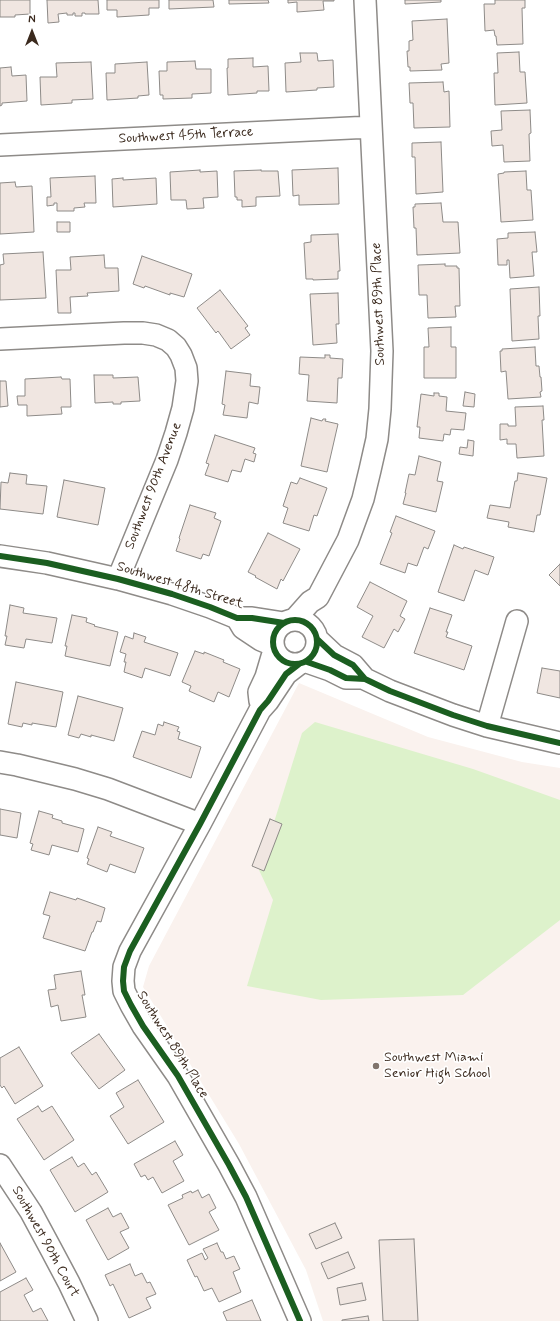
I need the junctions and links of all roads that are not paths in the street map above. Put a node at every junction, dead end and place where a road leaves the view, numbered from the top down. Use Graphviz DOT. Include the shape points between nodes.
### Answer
graph roads {
  1 [pos="365,0"];
  2 [pos="371,127"];
  3 [pos="0,145"];
  4 [pos="0,339"];
  5 [pos="0,556"];
  6 [pos="118,579"];
  7 [pos="318,597"];
  8 [pos="237,618"];
  9 [pos="517,621"];
  10 [pos="289,622"];
  11 [pos="316,635"];
  12 [pos="274,648"];
  13 [pos="303,663"];
  14 [pos="366,679"];
  15 [pos="260,710"];
  16 [pos="487,726"];
  17 [pos="560,743"];
  18 [pos="0,762"];
  19 [pos="200,824"];
  20 [pos="0,1165"];
  21 [pos="87,1321"];
  22 [pos="300,1321"];
  1 -- 2 [label="street, Southwest 89th Place"];
  2 -- 3 [label="street, Southwest 45th Terrace"];
  2 -- 7 [label="street, Southwest 89th Place" via="382,351 377,439 361,505 348,540"];
  4 -- 6 [label="street, Southwest 90th Avenue" via="144,333 168,340 182,355 187,381 183,408 167,460"];
  5 -- 6 [label="street, Southwest 48th Street" via="47,563"];
  6 -- 8 [label="street, Southwest 48th Street" via="172,594"];
  7 -- 10 [label="street, Southwest 89th Place"];
  7 -- 11 [label="street, Southwest 89th Place" via="320,609"];
  8 -- 10 [label="street, Southwest 48th Street"];
  8 -- 12 [label="street, Southwest 48th Street" via="243,628"];
  9 -- 16 [label="street"];
  10 -- 11 [label="street, Southwest 48th Street" via="302,621 309,625"];
  10 -- 12 [label="street" via="278,628 274,635"];
  11 -- 13 [label="street" via="315,652"];
  11 -- 14 [label="street, Southwest 48th Street" via="334,655 353,665"];
  12 -- 13 [label="street, Southwest 48th Street" via="280,659 289,664"];
  12 -- 15 [label="street, Southwest 89th Place" via="259,692"];
  13 -- 14 [label="street, Southwest 48th Street" via="330,670 346,678"];
  13 -- 15 [label="street, Southwest 89th Place" via="286,674"];
  14 -- 16 [label="street, Southwest 48th Street" via="420,703"];
  15 -- 19 [label="street, Southwest 89th Place"];
  16 -- 17 [label="street, Southwest 48th Street"];
  18 -- 19 [label="street" via="108,789"];
  19 -- 22 [label="street, Southwest 89th Place" via="130,952 124,967 124,991 143,1026 190,1096 246,1197"];
  20 -- 21 [label="street, Southwest 90th Court" via="52,1251"];
}
